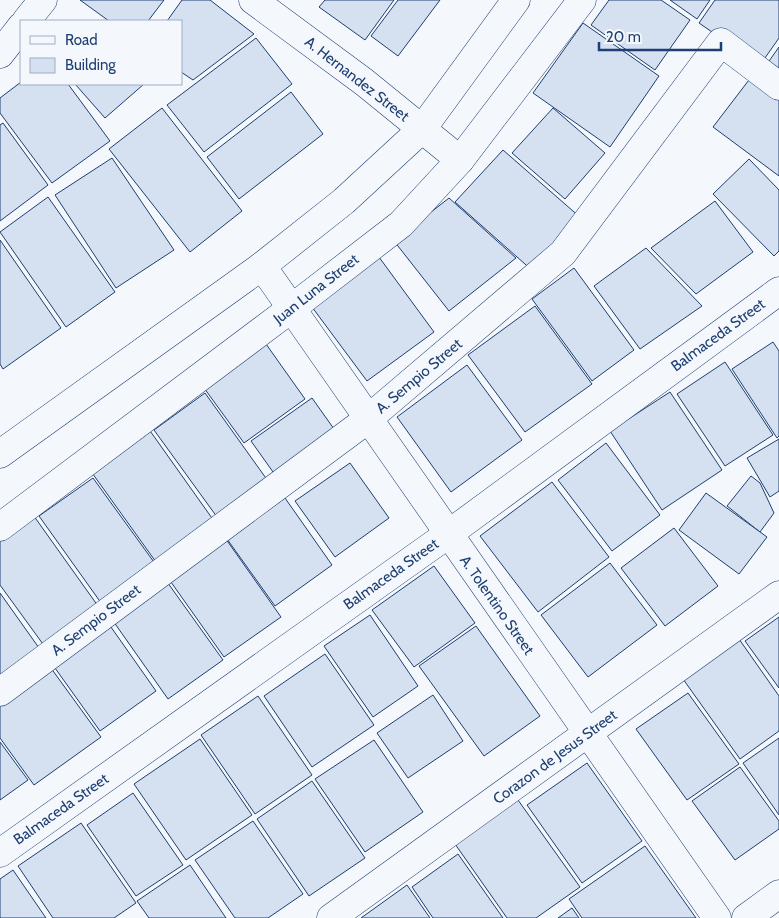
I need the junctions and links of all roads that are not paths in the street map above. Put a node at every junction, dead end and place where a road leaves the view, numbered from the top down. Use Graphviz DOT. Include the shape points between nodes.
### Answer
graph roads {
  1 [pos="43,0"];
  2 [pos="252,0"];
  3 [pos="516,0"];
  4 [pos="582,0"];
  5 [pos="27,20"];
  6 [pos="20,28"];
  7 [pos="0,54"];
  8 [pos="779,86"];
  9 [pos="422,129"];
  10 [pos="460,160"];
  11 [pos="262,266"];
  12 [pos="779,291"];
  13 [pos="292,308"];
  14 [pos="368,419"];
  15 [pos="0,454"];
  16 [pos="0,527"];
  17 [pos="447,534"];
  18 [pos="779,595"];
  19 [pos="0,692"];
  20 [pos="587,733"];
  21 [pos="0,853"];
  22 [pos="779,894"];
  23 [pos="332,918"];
  24 [pos="717,918"];
  25 [pos="746,918"];
  1 -- 5 [label="street"];
  2 -- 9 [label="street, A. Hernandez Street"];
  3 -- 9 [label="street"];
  4 -- 10 [label="street, Juan Luna Street"];
  6 -- 7 [label="street"];
  8 -- 14 [label="street, A. Sempio Street" via="722,42 563,253"];
  9 -- 10 [label="street, A. Hernandez Street"];
  9 -- 11 [label="street" via="344,201"];
  10 -- 13 [label="street, Juan Luna Street" via="401,224"];
  11 -- 13 [label="street, A. Tolentino Street"];
  11 -- 15 [label="street"];
  12 -- 17 [label="street, Balmaceda Street"];
  13 -- 14 [label="street, A. Tolentino Street"];
  13 -- 16 [label="street, Juan Luna Street"];
  14 -- 17 [label="street, A. Tolentino Street"];
  14 -- 19 [label="street, A. Sempio Street"];
  17 -- 20 [label="street, A. Tolentino Street"];
  17 -- 21 [label="street, Balmaceda Street"];
  18 -- 20 [label="street, Corazon de Jesus Street"];
  20 -- 23 [label="street, Corazon de Jesus Street"];
  20 -- 24 [label="street, A. Tolentino Street"];
  22 -- 25 [label="street"];
}
